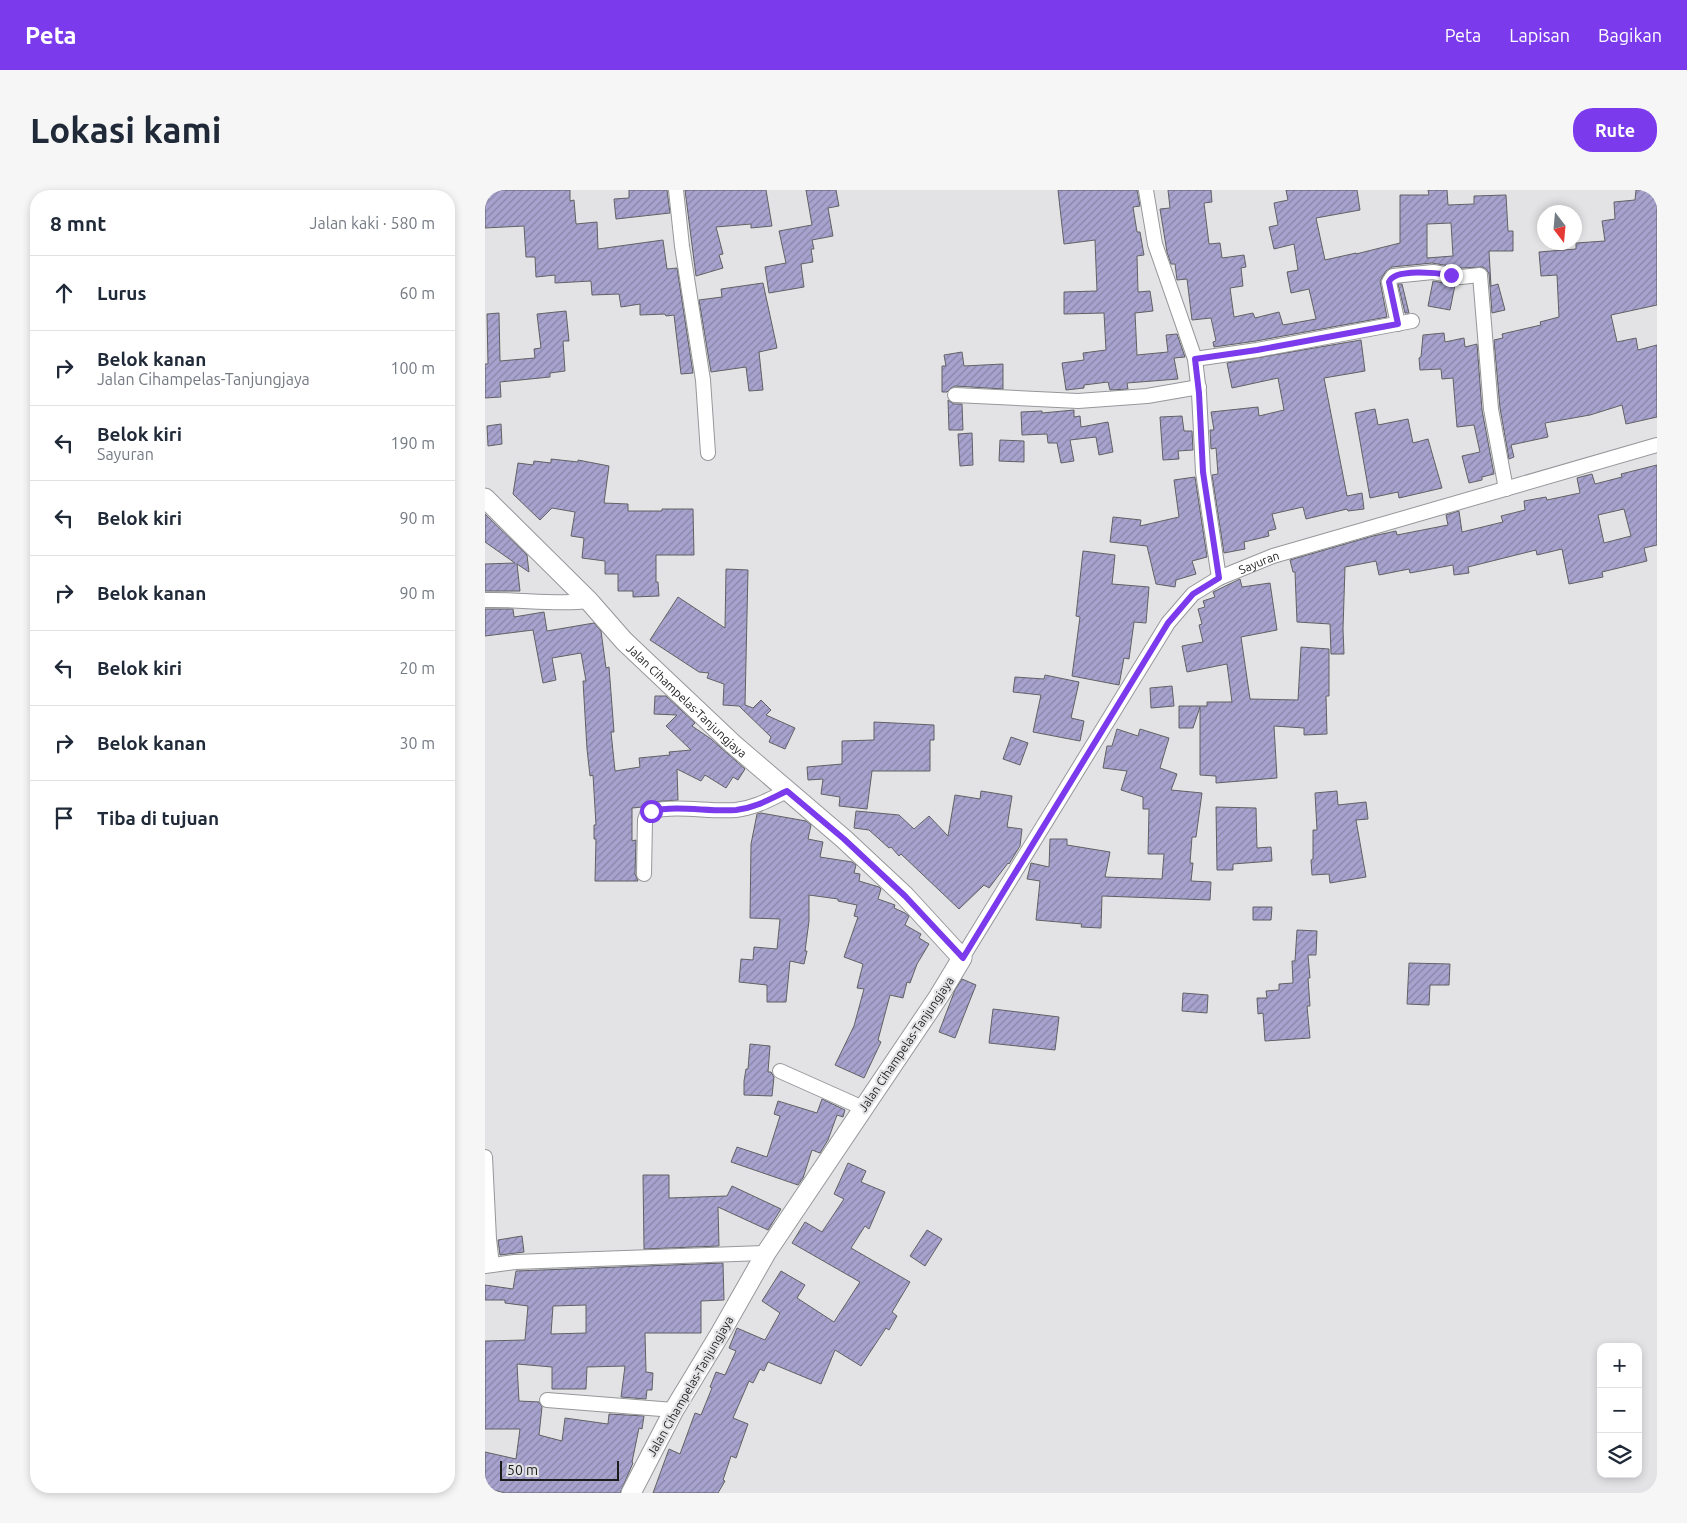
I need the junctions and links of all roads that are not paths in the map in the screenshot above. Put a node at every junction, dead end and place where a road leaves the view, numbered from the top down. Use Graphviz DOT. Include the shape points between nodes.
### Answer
graph roads {
  1 [pos="676,190"];
  2 [pos="1146,190"];
  3 [pos="1195,359"];
  4 [pos="1199,387"];
  5 [pos="955,395"];
  6 [pos="1657,445"];
  7 [pos="708,453"];
  8 [pos="1506,489"];
  9 [pos="485,498"];
  10 [pos="1219,578"];
  11 [pos="485,600"];
  12 [pos="589,601"];
  13 [pos="787,791"];
  14 [pos="643,874"];
  15 [pos="963,958"];
  16 [pos="780,1071"];
  17 [pos="863,1108"];
  18 [pos="485,1157"];
  19 [pos="766,1253"];
  20 [pos="488,1266"];
  21 [pos="547,1400"];
  22 [pos="674,1410"];
  23 [pos="631,1493"];
  1 -- 7 [label="street" via="703,380"];
  2 -- 3 [label="street" via="1155,244"];
  3 -- 4 [label="street"];
  3 -- 8 [label="street" via="1405,322 1389,282 1393,276 1433,272 1461,277 1480,275 1491,409"];
  4 -- 5 [label="street" via="1147,396 1078,402"];
  4 -- 10 [label="street" via="1203,472"];
  6 -- 8 [label="street, Sayuran"];
  8 -- 10 [label="street, Sayuran" via="1273,556"];
  9 -- 12 [label="main road, Jalan Cihampelas-Tanjungjaya"];
  10 -- 15 [label="street, Sayuran" via="1193,594 1168,623"];
  11 -- 12 [label="street" via="567,604"];
  12 -- 13 [label="main road, Jalan Cihampelas-Tanjungjaya" via="624,641"];
  13 -- 14 [label="street" via="758,805 737,810 651,811 645,820"];
  13 -- 15 [label="main road, Jalan Cihampelas-Tanjungjaya" via="905,896"];
  15 -- 17 [label="main road, Jalan Cihampelas-Tanjungjaya"];
  16 -- 17 [label="street"];
  17 -- 19 [label="main road, Jalan Cihampelas-Tanjungjaya"];
  18 -- 20 [label="street"];
  19 -- 20 [label="street" via="541,1261"];
  19 -- 22 [label="main road, Jalan Cihampelas-Tanjungjaya"];
  21 -- 22 [label="street"];
  22 -- 23 [label="main road, Jalan Cihampelas-Tanjungjaya"];
}
